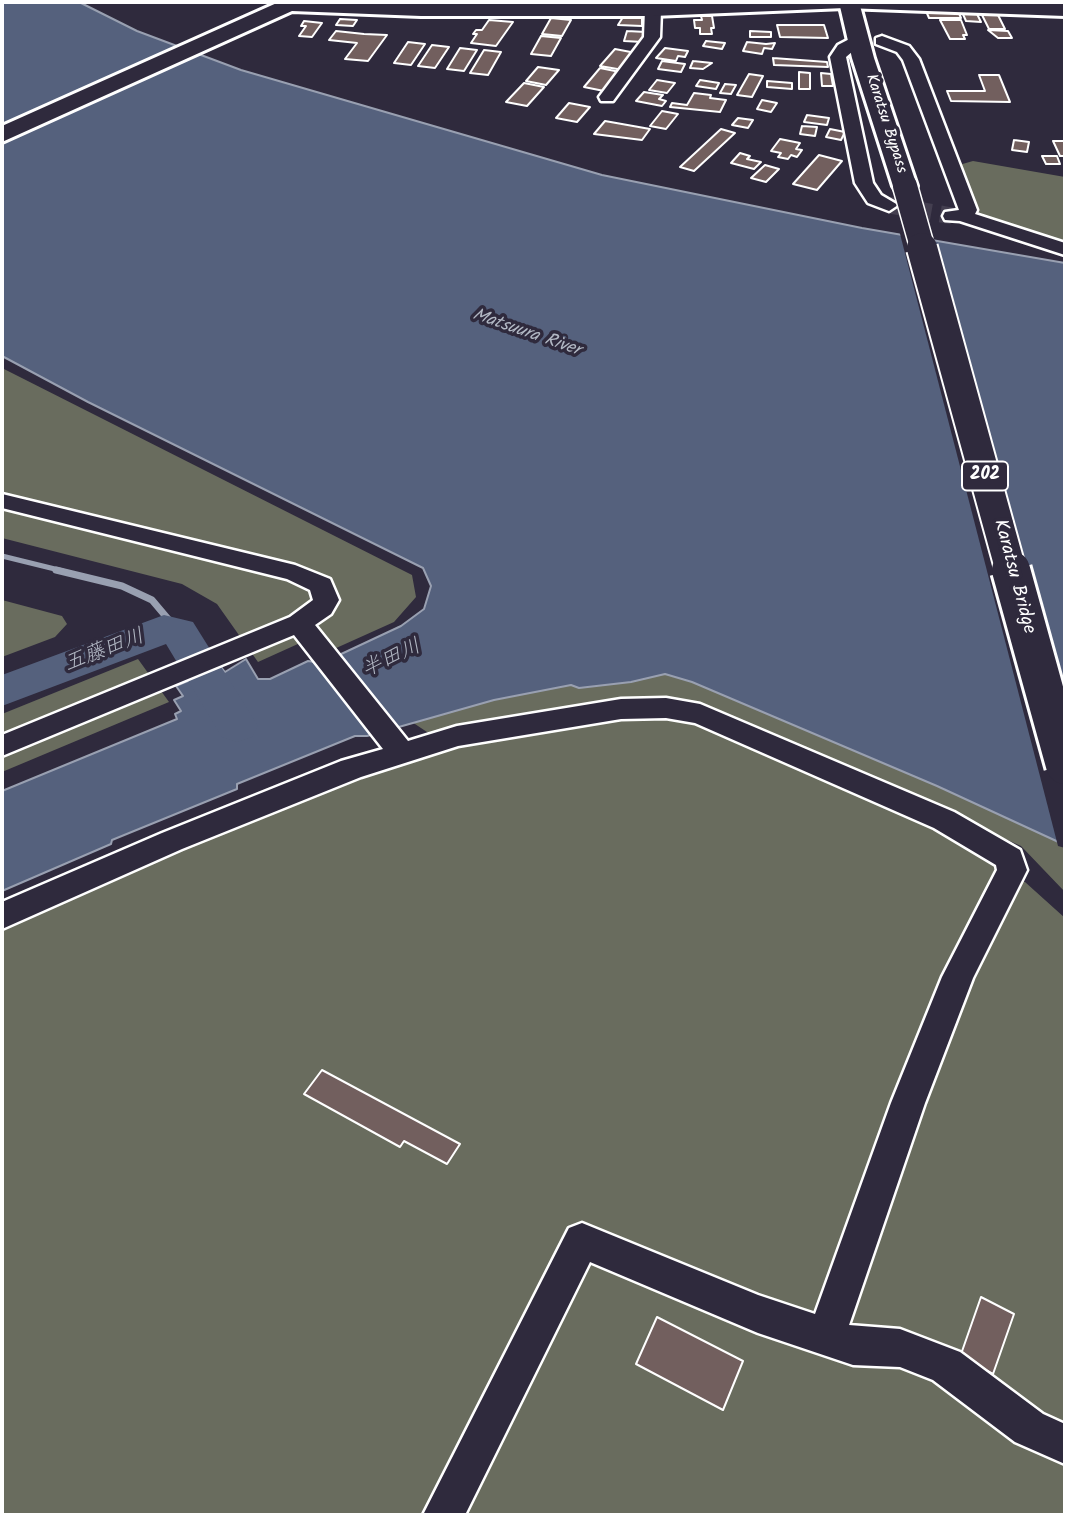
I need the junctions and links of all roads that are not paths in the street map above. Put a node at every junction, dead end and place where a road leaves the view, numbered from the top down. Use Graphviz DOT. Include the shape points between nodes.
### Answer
graph roads {
  1 [pos="841,2"];
  2 [pos="860,2"];
  3 [pos="653,10"];
  4 [pos="1065,10"];
  5 [pos="859,40"];
  6 [pos="882,41"];
  7 [pos="607,97"];
  8 [pos="2,135"];
  9 [pos="897,195"];
  10 [pos="1065,249"];
  11 [pos="2,501"];
  12 [pos="299,623"];
  13 [pos="2,746"];
  14 [pos="402,753"];
  15 [pos="1065,765"];
  16 [pos="2,916"];
  17 [pos="826,1336"];
  18 [pos="1065,1444"];
  19 [pos="443,1515"];
  1 -- 2 [label="main road"];
  2 -- 3 [label="main road"];
  2 -- 4 [label="main road"];
  2 -- 5 [label="main road, Karatsu Bypass / 202"];
  2 -- 6 [label="main road, Karatsu Bypass / 202"];
  3 -- 7 [label="street" via="652,37"];
  3 -- 8 [label="main road" via="421,10 300,3 279,8"];
  5 -- 9 [label="main road, Karatsu Bypass / 202"];
  5 -- 9 [label="street" via="838,57 864,183 874,199"];
  6 -- 9 [label="main road, Karatsu Bypass / 202"];
  6 -- 10 [label="street" via="903,49 911,59 968,210 958,216"];
  9 -- 15 [label="main road, Karatsu Bridge / 202, bridge"];
  11 -- 12 [label="street" via="312,579 326,592 326,600"];
  12 -- 13 [label="street"];
  12 -- 14 [label="street"];
  14 -- 16 [label="street" via="172,841"];
  14 -- 17 [label="street" via="457,736 534,721 666,708 700,714 739,729 944,820 1009,858 1012,870 958,977"];
  17 -- 18 [label="street" via="853,1346 900,1348 946,1366 1029,1429"];
  17 -- 19 [label="street" via="758,1314 582,1241"];
}
